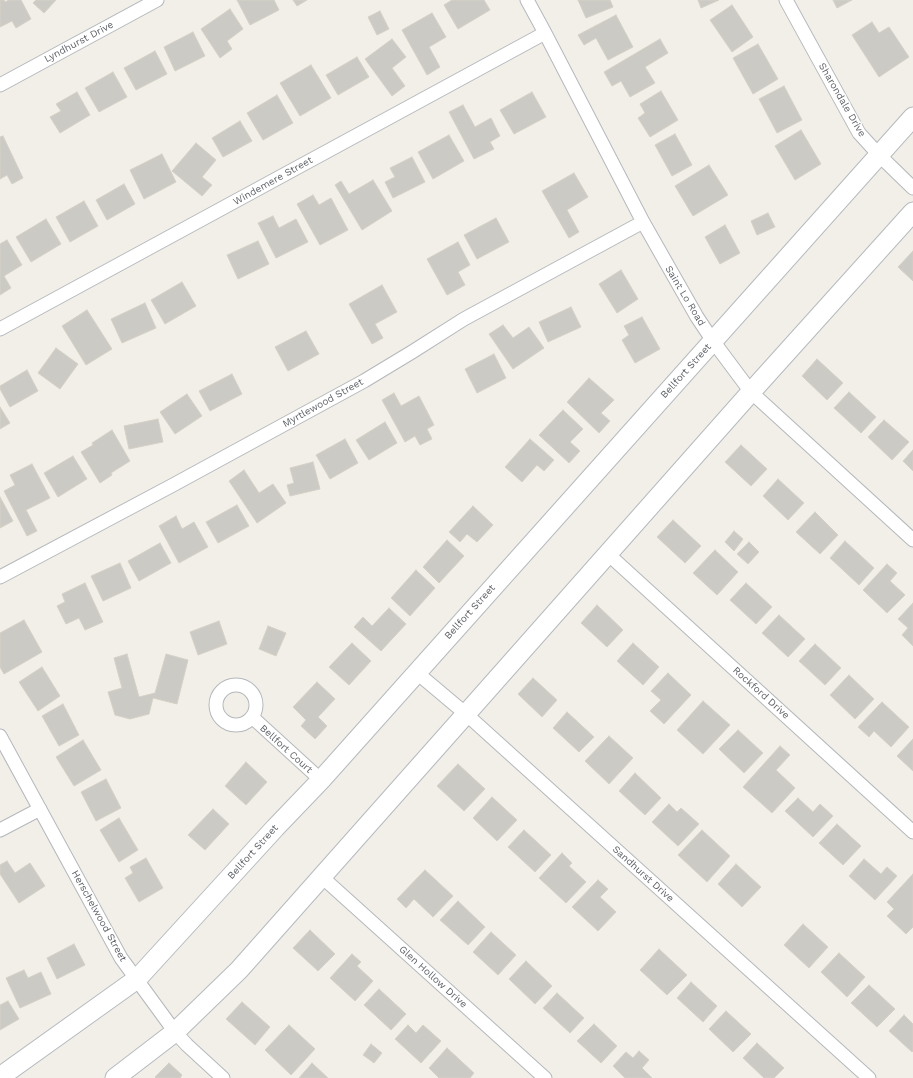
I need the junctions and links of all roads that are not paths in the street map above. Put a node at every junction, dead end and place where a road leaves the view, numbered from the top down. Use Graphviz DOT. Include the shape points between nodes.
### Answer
graph roads {
  1 [pos="157,0"];
  2 [pos="527,0"];
  3 [pos="786,0"];
  4 [pos="545,33"];
  5 [pos="0,85"];
  6 [pos="913,117"];
  7 [pos="879,156"];
  8 [pos="913,188"];
  9 [pos="913,212"];
  10 [pos="643,222"];
  11 [pos="0,330"];
  12 [pos="713,340"];
  13 [pos="751,392"];
  14 [pos="913,540"];
  15 [pos="608,554"];
  16 [pos="0,577"];
  17 [pos="416,672"];
  18 [pos="466,714"];
  19 [pos="252,717"];
  20 [pos="0,736"];
  21 [pos="321,780"];
  22 [pos="40,809"];
  23 [pos="0,830"];
  24 [pos="913,832"];
  25 [pos="322,877"];
  26 [pos="137,979"];
  27 [pos="175,1032"];
  28 [pos="0,1076"];
  29 [pos="115,1078"];
  30 [pos="223,1078"];
  31 [pos="545,1078"];
  32 [pos="868,1078"];
  1 -- 5 [label="street, Lyndhurst Drive"];
  2 -- 4 [label="street, Saint Lo Road"];
  3 -- 7 [label="street, Sharondale Drive" via="858,133"];
  4 -- 10 [label="street, Saint Lo Road"];
  4 -- 11 [label="street, Windemere Street"];
  6 -- 7 [label="main road, Bellfort Street"];
  7 -- 8 [label="street, Sharondale Drive"];
  7 -- 12 [label="main road, Bellfort Street"];
  9 -- 13 [label="main road"];
  10 -- 12 [label="street, Saint Lo Road" via="697,317"];
  10 -- 16 [label="street, Myrtlewood Street" via="464,319 364,381"];
  12 -- 13 [label="street, Saint Lo Road"];
  12 -- 17 [label="main road, Bellfort Street"];
  13 -- 14 [label="street, Saint Lo Road"];
  13 -- 15 [label="main road"];
  15 -- 18 [label="main road"];
  15 -- 24 [label="street, Rockford Drive"];
  17 -- 18 [label="street, Sandhurst Drive"];
  17 -- 21 [label="main road, Bellfort Street"];
  18 -- 25 [label="main road"];
  18 -- 32 [label="street, Sandhurst Drive"];
  19 -- 21 [label="street, Bellfort Court"];
  20 -- 22 [label="street, Herschelwood Street"];
  21 -- 26 [label="main road, Bellfort Street"];
  22 -- 23 [label="street"];
  22 -- 26 [label="street, Herschelwood Street" via="121,958"];
  25 -- 27 [label="main road" via="239,970"];
  25 -- 31 [label="street, Glen Hollow Drive"];
  26 -- 27 [label="street, Herschelwood Street"];
  26 -- 28 [label="main road, Bellfort Street"];
  27 -- 29 [label="main road"];
  27 -- 30 [label="street, Herschelwood Street"];
}
